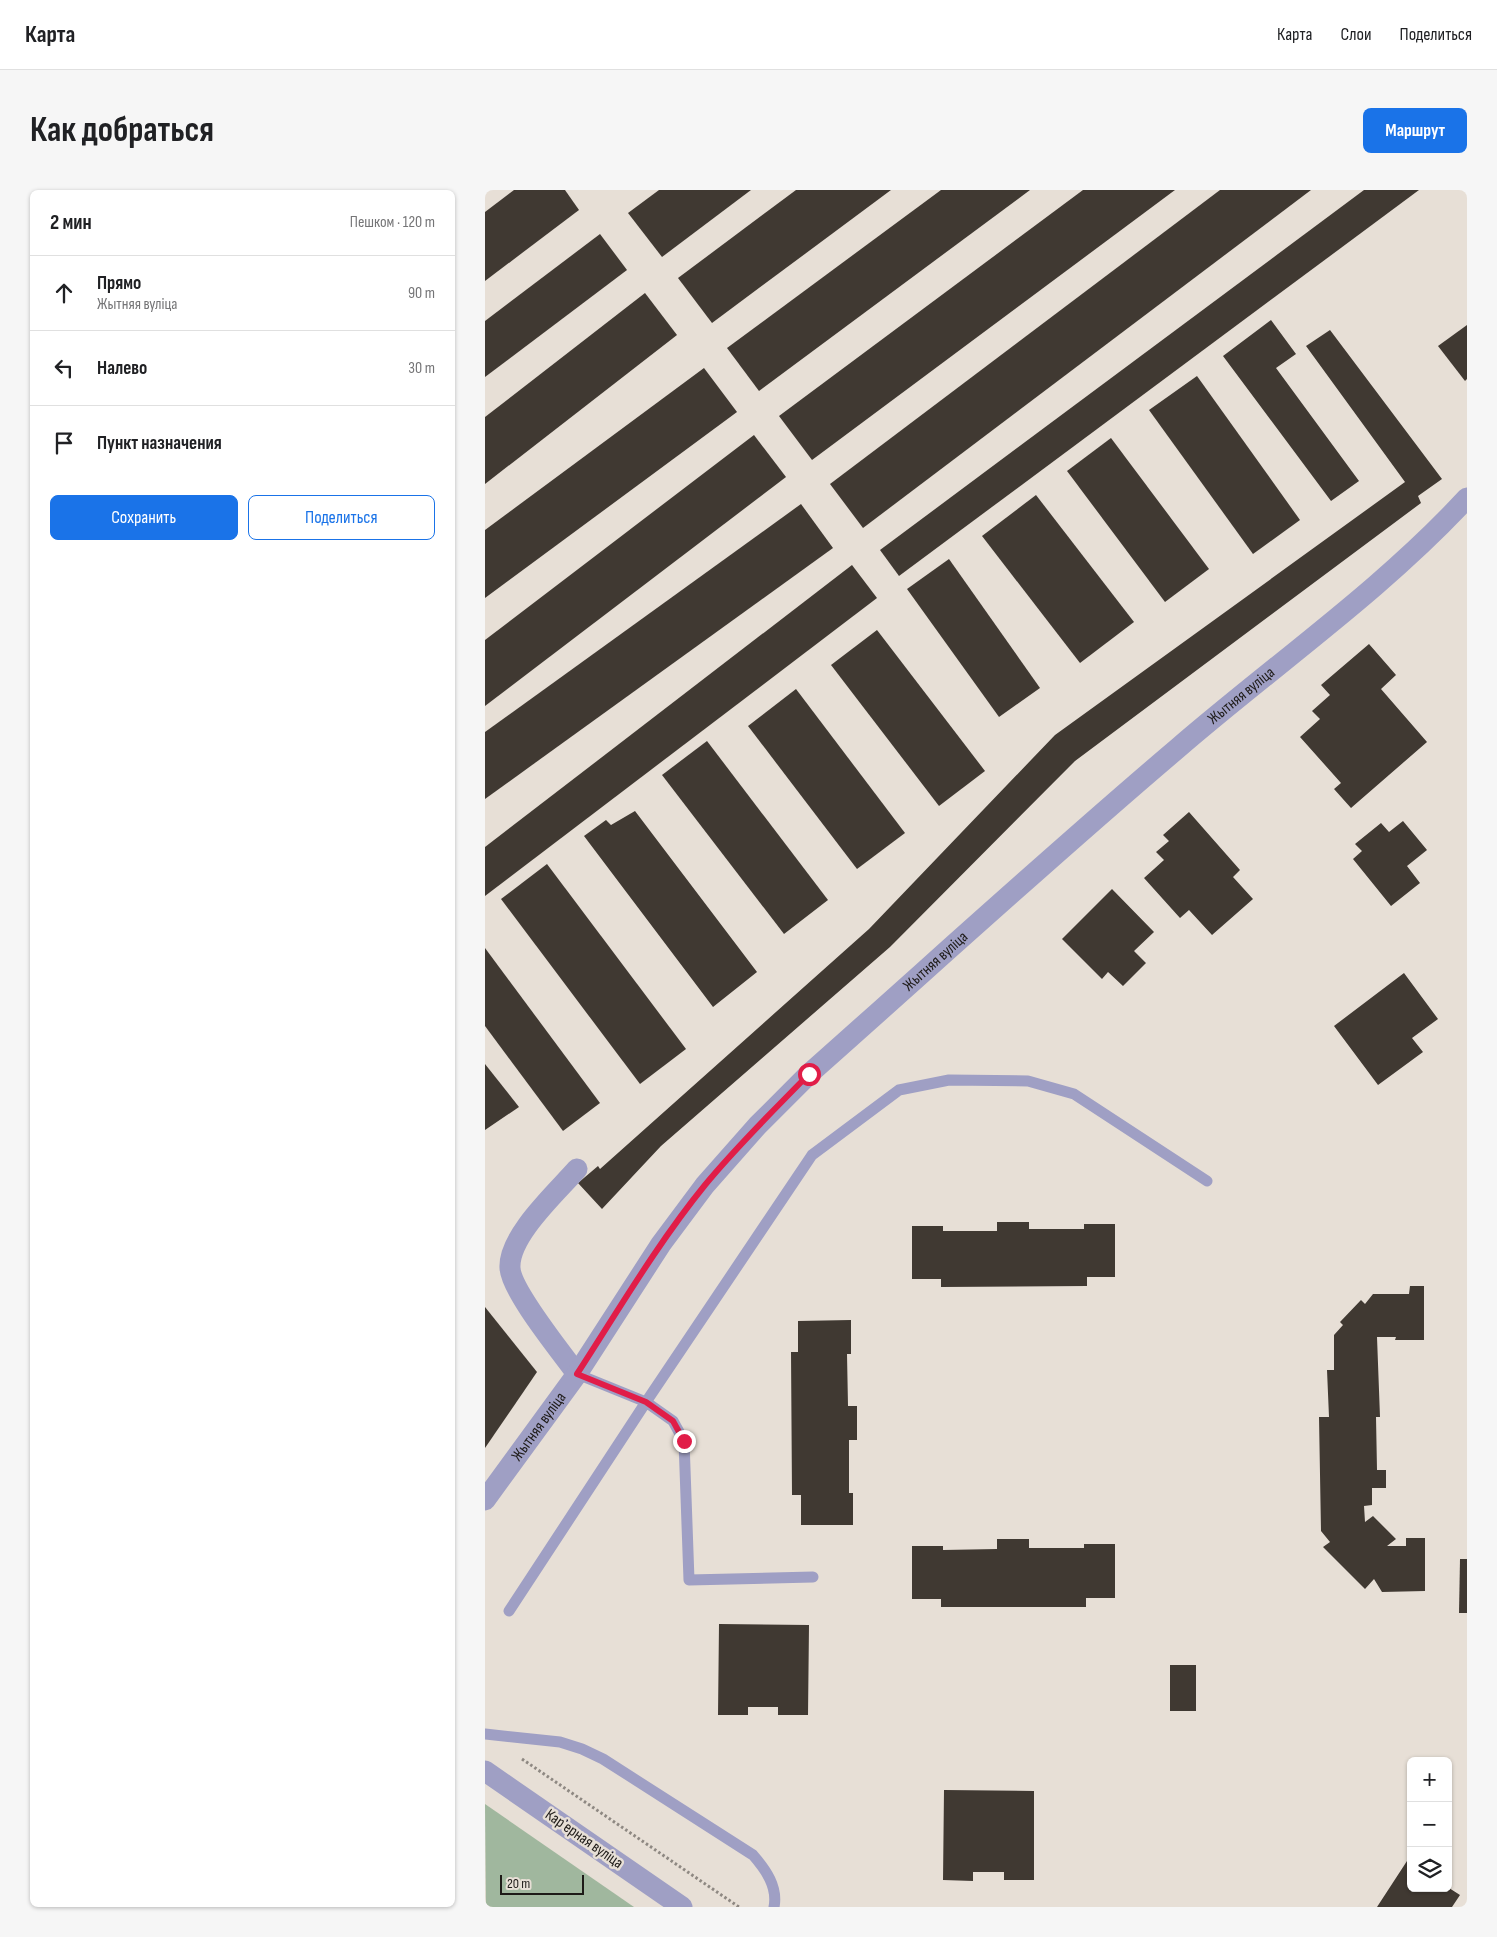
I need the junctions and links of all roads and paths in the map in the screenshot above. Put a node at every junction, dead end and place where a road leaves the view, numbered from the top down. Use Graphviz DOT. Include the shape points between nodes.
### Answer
graph roads {
  1 [pos="1467,498"];
  2 [pos="577,1169"];
  3 [pos="1207,1181"];
  4 [pos="577,1374"];
  5 [pos="646,1402"];
  6 [pos="485,1500"];
  7 [pos="813,1577"];
  8 [pos="509,1611"];
  9 [pos="485,1734"];
  10 [pos="518,1756"];
  11 [pos="485,1771"];
  12 [pos="683,1907"];
  13 [pos="739,1907"];
  14 [pos="774,1907"];
  1 -- 4 [label="street, Жытняя вуліца" via="1395,569 1178,748 809,1074 705,1185 661,1244"];
  2 -- 4 [label="street" via="522,1232 509,1269 519,1291"];
  3 -- 5 [label="lane" via="1074,1094 1028,1081 949,1080 899,1090 812,1155"];
  4 -- 5 [label="lane"];
  4 -- 6 [label="street, Жытняя вуліца"];
  5 -- 7 [label="lane" via="673,1421 684,1441 689,1580"];
  5 -- 8 [label="lane"];
  9 -- 14 [label="lane" via="560,1742 603,1759 753,1856 773,1884"];
  10 -- 13 [label="path"];
  11 -- 12 [label="street, Карʼерная вуліца"];
}
